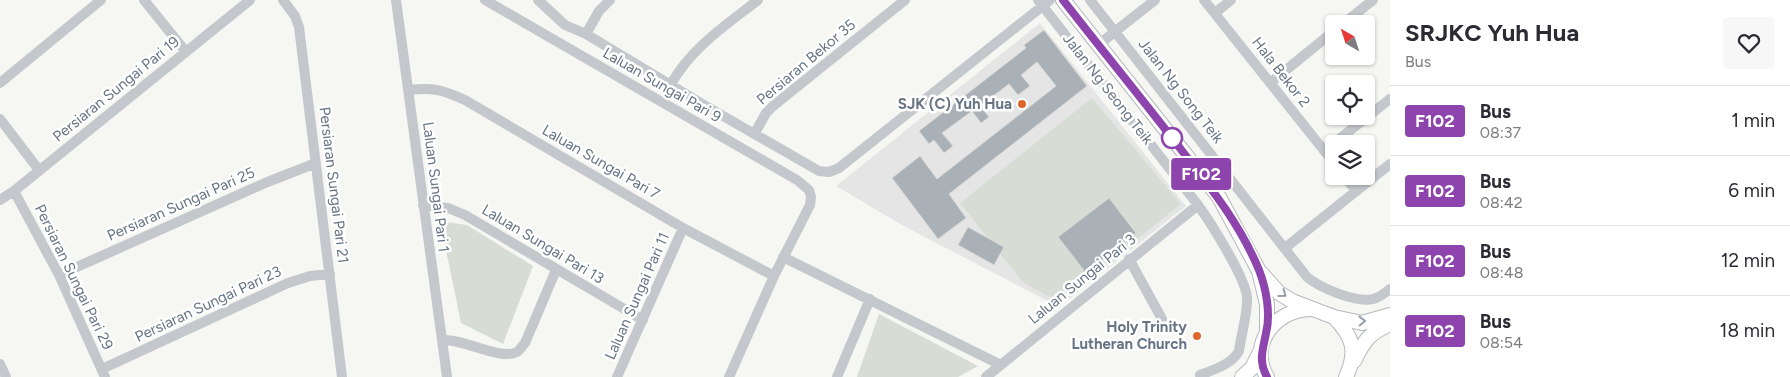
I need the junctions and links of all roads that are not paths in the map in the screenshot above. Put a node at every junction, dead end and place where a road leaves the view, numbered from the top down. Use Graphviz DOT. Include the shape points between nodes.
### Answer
graph roads {
  1 [pos="101,0"];
  2 [pos="144,0"];
  3 [pos="250,0"];
  4 [pos="284,0"];
  5 [pos="396,0"];
  6 [pos="485,0"];
  7 [pos="538,0"];
  8 [pos="610,0"];
  9 [pos="758,0"];
  10 [pos="905,0"];
  11 [pos="1063,0"];
  12 [pos="1090,0"];
  13 [pos="1154,0"];
  14 [pos="1204,0"];
  15 [pos="1231,0"];
  16 [pos="1372,0"];
  17 [pos="1044,2"];
  18 [pos="1215,13"];
  19 [pos="1354,15"];
  20 [pos="1115,31"];
  21 [pos="586,34"];
  22 [pos="1325,38"];
  23 [pos="1098,45"];
  24 [pos="186,52"];
  25 [pos="0,83"];
  26 [pos="1270,83"];
  27 [pos="671,84"];
  28 [pos="409,90"];
  29 [pos="1390,99"];
  30 [pos="0,119"];
  31 [pos="754,133"];
  32 [pos="1324,151"];
  33 [pos="316,162"];
  34 [pos="1390,164"];
  35 [pos="39,170"];
  36 [pos="1351,185"];
  37 [pos="14,191"];
  38 [pos="1356,191"];
  39 [pos="0,200"];
  40 [pos="423,205"];
  41 [pos="1198,205"];
  42 [pos="684,228"];
  43 [pos="1285,248"];
  44 [pos="783,257"];
  45 [pos="1130,260"];
  46 [pos="556,270"];
  47 [pos="1259,270"];
  48 [pos="330,274"];
  49 [pos="59,275"];
  50 [pos="774,276"];
  51 [pos="1390,289"];
  52 [pos="870,299"];
  53 [pos="1314,309"];
  54 [pos="1390,315"];
  55 [pos="1334,317"];
  56 [pos="1162,319"];
  57 [pos="642,320"];
  58 [pos="1390,324"];
  59 [pos="1266,333"];
  60 [pos="442,340"];
  61 [pos="1261,350"];
  62 [pos="0,364"];
  63 [pos="1001,365"];
  64 [pos="1349,371"];
  65 [pos="104,373"];
  66 [pos="1200,375"];
  67 [pos="6,377"];
  68 [pos="342,377"];
  69 [pos="447,377"];
  70 [pos="617,377"];
  71 [pos="729,377"];
  72 [pos="837,377"];
  73 [pos="986,377"];
  74 [pos="1242,377"];
  75 [pos="1267,377"];
  1 -- 25 [label="street"];
  2 -- 24 [label="street"];
  3 -- 24 [label="street, Persiaran Sungai Pari 19"];
  4 -- 33 [label="street, Persiaran Sungai Pari 21" via="299,27"];
  5 -- 28 [label="street, Laluan Sungai Pari 1"];
  6 -- 44 [label="street, Laluan Sungai Pari 9" via="810,190 810,205"];
  7 -- 21 [label="street" via="565,24"];
  8 -- 21 [label="street" via="599,11"];
  9 -- 27 [label="street" via="700,46"];
  10 -- 31 [label="street, Persiaran Bekor 35" via="773,106"];
  11 -- 23 [label="main road, Jalan Ng Seong Teik"];
  12 -- 20 [label="street, Jalan Ng Song Teik"];
  13 -- 20 [label="street"];
  14 -- 18 [label="street, Hala Bekor 2"];
  15 -- 18 [label="street"];
  16 -- 19 [label="street"];
  17 -- 31 [label="street" via="839,168 819,171"];
  17 -- 41 [label="street, Jalan Ng Seong Teik"];
  18 -- 26 [label="street, Hala Bekor 2"];
  20 -- 23 [label="street"];
  20 -- 43 [label="street, Jalan Ng Song Teik"];
  21 -- 27 [label="street"];
  22 -- 26 [label="street"];
  23 -- 47 [label="main road, Jalan Ng Seong Teik" via="1218,196"];
  24 -- 35 [label="street, Persiaran Sungai Pari 19"];
  26 -- 32 [label="street, Hala Bekor 2"];
  27 -- 31 [label="street"];
  28 -- 40 [label="street, Laluan Sungai Pari 1"];
  28 -- 42 [label="street, Laluan Sungai Pari 7" via="430,88 465,100"];
  29 -- 32 [label="street"];
  30 -- 35 [label="street"];
  33 -- 48 [label="street, Persiaran Sungai Pari 21"];
  33 -- 49 [label="street, Persiaran Sungai Pari 25"];
  34 -- 38 [label="street"];
  35 -- 37 [label="street, Persiaran Sungai Pari 19"];
  36 -- 38 [label="street"];
  37 -- 39 [label="street, Persiaran Sungai Pari 19"];
  37 -- 49 [label="street, Persiaran Sungai Pari 29"];
  38 -- 43 [label="street"];
  40 -- 46 [label="street, Laluan Sungai Pari 13" via="448,208 465,215"];
  40 -- 60 [label="street, Laluan Sungai Pari 1"];
  41 -- 45 [label="street, Laluan Sungai Pari 3"];
  41 -- 66 [label="street, Jalan Ng Seong Teik" via="1244,283 1247,300 1235,358"];
  42 -- 50 [label="street, Laluan Sungai Pari 7"];
  42 -- 57 [label="street, Laluan Sungai Pari 11"];
  43 -- 51 [label="street, Jalan Ng Song Teik" via="1307,276 1321,286 1358,299 1374,299"];
  44 -- 50 [label="street"];
  44 -- 52 [label="street"];
  45 -- 56 [label="street"];
  45 -- 63 [label="street, Laluan Sungai Pari 3"];
  46 -- 57 [label="street, Laluan Sungai Pari 13"];
  46 -- 60 [label="street" via="525,343 517,352 505,355"];
  47 -- 53 [label="main road, one-way" via="1280,292"];
  47 -- 59 [label="main road" via="1267,304"];
  48 -- 65 [label="street, Persiaran Sungai Pari 23" via="288,283"];
  48 -- 68 [label="street, Persiaran Sungai Pari 21"];
  49 -- 65 [label="street, Persiaran Sungai Pari 29"];
  50 -- 71 [label="street"];
  52 -- 63 [label="street"];
  52 -- 72 [label="street"];
  53 -- 55 [label="main road"];
  53 -- 59 [label="main road" via="1286,314"];
  55 -- 54 [label="main road, one-way" via="1362,323"];
  55 -- 64 [label="main road" via="1346,330 1352,347"];
  57 -- 70 [label="street, Laluan Sungai Pari 11"];
  58 -- 64 [label="main road" via="1373,332 1366,340"];
  59 -- 61 [label="main road"];
  60 -- 69 [label="street, Laluan Sungai Pari 1"];
  61 -- 74 [label="main road" via="1252,368"];
  61 -- 75 [label="main road"];
  62 -- 67 [label="street"];
  63 -- 73 [label="street, Laluan Sungai Pari 3"];
}
